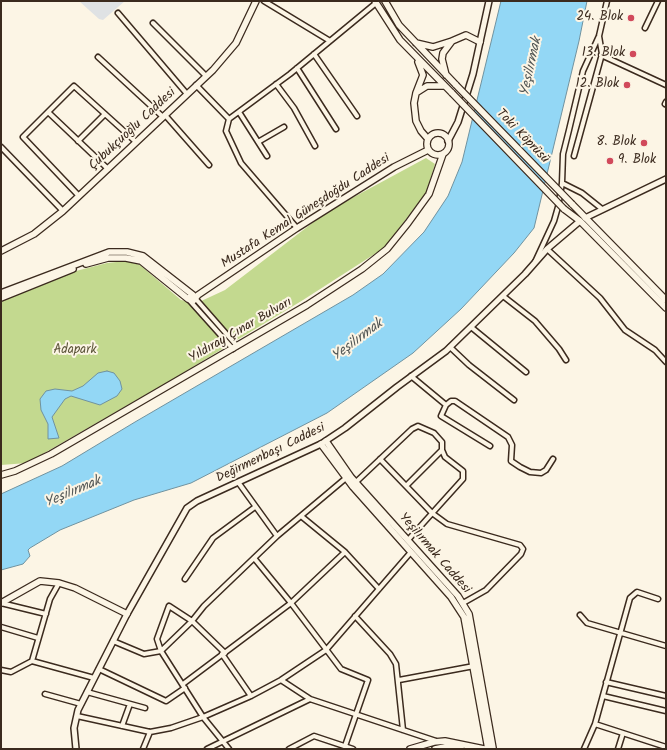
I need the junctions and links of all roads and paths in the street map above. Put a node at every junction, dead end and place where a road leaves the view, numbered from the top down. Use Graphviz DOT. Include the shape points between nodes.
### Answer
graph roads {
  1 [pos="256,1"];
  2 [pos="264,1"];
  3 [pos="385,1"];
  4 [pos="489,1"];
  5 [pos="607,1"];
  6 [pos="658,1"];
  7 [pos="376,2"];
  8 [pos="118,14"];
  9 [pos="153,23"];
  10 [pos="645,28"];
  11 [pos="599,36"];
  12 [pos="330,41"];
  13 [pos="452,41"];
  14 [pos="413,42"];
  15 [pos="480,42"];
  16 [pos="314,54"];
  17 [pos="602,55"];
  18 [pos="98,57"];
  19 [pos="415,57"];
  20 [pos="297,68"];
  21 [pos="446,75"];
  22 [pos="206,76"];
  23 [pos="276,84"];
  24 [pos="196,85"];
  25 [pos="666,85"];
  26 [pos="443,86"];
  27 [pos="187,94"];
  28 [pos="416,94"];
  29 [pos="48,112"];
  30 [pos="240,112"];
  31 [pos="105,114"];
  32 [pos="164,116"];
  33 [pos="357,116"];
  34 [pos="229,119"];
  35 [pos="284,127"];
  36 [pos="336,129"];
  37 [pos="428,139"];
  38 [pos="78,141"];
  39 [pos="136,142"];
  40 [pos="258,142"];
  41 [pos="448,142"];
  42 [pos="315,146"];
  43 [pos="1,149"];
  44 [pos="428,150"];
  45 [pos="443,154"];
  46 [pos="267,156"];
  47 [pos="574,156"];
  48 [pos="209,165"];
  49 [pos="108,169"];
  50 [pos="666,179"];
  51 [pos="562,183"];
  52 [pos="79,196"];
  53 [pos="602,209"];
  54 [pos="63,211"];
  55 [pos="585,218"];
  56 [pos="580,221"];
  57 [pos="297,228"];
  58 [pos="546,249"];
  59 [pos="1,251"];
  60 [pos="533,266"];
  61 [pos="1,293"];
  62 [pos="503,296"];
  63 [pos="1,298"];
  64 [pos="193,298"];
  65 [pos="666,300"];
  66 [pos="666,308"];
  67 [pos="471,327"];
  68 [pos="235,347"];
  69 [pos="450,347"];
  70 [pos="566,360"];
  71 [pos="666,362"];
  72 [pos="526,372"];
  73 [pos="411,376"];
  74 [pos="514,400"];
  75 [pos="446,405"];
  76 [pos="324,443"];
  77 [pos="490,446"];
  78 [pos="442,450"];
  79 [pos="380,459"];
  80 [pos="553,459"];
  81 [pos="1,474"];
  82 [pos="346,478"];
  83 [pos="238,482"];
  84 [pos="356,482"];
  85 [pos="406,486"];
  86 [pos="255,507"];
  87 [pos="432,513"];
  88 [pos="302,516"];
  89 [pos="277,536"];
  90 [pos="408,540"];
  91 [pos="345,552"];
  92 [pos="411,552"];
  93 [pos="254,558"];
  94 [pos="185,580"];
  95 [pos="59,583"];
  96 [pos="379,589"];
  97 [pos="658,599"];
  98 [pos="1,603"];
  99 [pos="291,603"];
  100 [pos="463,603"];
  101 [pos="46,614"];
  102 [pos="127,614"];
  103 [pos="580,615"];
  104 [pos="355,616"];
  105 [pos="192,621"];
  106 [pos="1,627"];
  107 [pos="620,633"];
  108 [pos="38,638"];
  109 [pos="113,641"];
  110 [pos="666,646"];
  111 [pos="326,650"];
  112 [pos="161,651"];
  113 [pos="223,653"];
  114 [pos="32,661"];
  115 [pos="474,666"];
  116 [pos="99,669"];
  117 [pos="1,670"];
  118 [pos="94,678"];
  119 [pos="281,680"];
  120 [pos="399,680"];
  121 [pos="606,682"];
  122 [pos="184,686"];
  123 [pos="87,692"];
  124 [pos="45,694"];
  125 [pos="251,696"];
  126 [pos="603,696"];
  127 [pos="666,696"];
  128 [pos="310,699"];
  129 [pos="81,704"];
  130 [pos="130,704"];
  131 [pos="145,708"];
  132 [pos="666,711"];
  133 [pos="356,715"];
  134 [pos="77,716"];
  135 [pos="204,717"];
  136 [pos="595,724"];
  137 [pos="122,726"];
  138 [pos="403,730"];
  139 [pos="150,732"];
  140 [pos="623,733"];
  141 [pos="223,740"];
  142 [pos="438,742"];
  143 [pos="657,744"];
  144 [pos="345,746"];
  145 [pos="666,747"];
  146 [pos="76,749"];
  147 [pos="143,749"];
  148 [pos="207,749"];
  149 [pos="229,749"];
  150 [pos="290,749"];
  151 [pos="353,749"];
  152 [pos="410,749"];
  153 [pos="435,749"];
  154 [pos="461,749"];
  155 [pos="484,749"];
  156 [pos="492,749"];
  157 [pos="584,749"];
  158 [pos="618,749"];
  159 [pos="655,749"];
  1 -- 22 [label="main road, Çubukçuoğlu Caddesi" via="236,43"];
  2 -- 12 [label="street"];
  3 -- 14 [label="main road, Toki Köprüsü"];
  4 -- 15 [label="street"];
  5 -- 11 [label="street"];
  6 -- 10 [label="street"];
  7 -- 12 [label="street"];
  7 -- 19 [label="main road" via="400,40"];
  8 -- 27 [label="street"];
  9 -- 22 [label="street"];
  11 -- 17 [label="street"];
  11 -- 51 [label="street" via="583,71 563,154"];
  12 -- 16 [label="street"];
  13 -- 14 [label="main road" via="433,47"];
  13 -- 15 [label="main road" via="466,35"];
  13 -- 21 [label="main road" via="443,53"];
  14 -- 21 [label="main road, Toki Köprüsü"];
  15 -- 41 [label="street" via="458,122"];
  16 -- 20 [label="street"];
  16 -- 33 [label="street"];
  17 -- 25 [label="street"];
  17 -- 47 [label="street"];
  18 -- 32 [label="street"];
  19 -- 26 [label="main road"];
  19 -- 28 [label="main road" via="422,76"];
  20 -- 23 [label="street"];
  20 -- 36 [label="street"];
  21 -- 55 [label="main road, Toki Köprüsü, bridge"];
  22 -- 24 [label="main road, Çubukçuoğlu Caddesi"];
  23 -- 30 [label="street"];
  23 -- 42 [label="street" via="294,108"];
  24 -- 27 [label="main road, Çubukçuoğlu Caddesi"];
  24 -- 34 [label="street"];
  26 -- 28 [label="main road" via="427,86"];
  26 -- 56 [label="main road, bridge" via="564,209"];
  27 -- 32 [label="main road, Çubukçuoğlu Caddesi"];
  28 -- 37 [label="main road" via="416,121 420,131"];
  29 -- 31 [label="street" via="74,86"];
  29 -- 38 [label="street"];
  29 -- 52 [label="street" via="22,137"];
  30 -- 34 [label="street"];
  30 -- 40 [label="street"];
  31 -- 38 [label="street"];
  31 -- 39 [label="street"];
  32 -- 39 [label="main road, Çubukçuoğlu Caddesi"];
  32 -- 48 [label="street"];
  34 -- 57 [label="street" via="226,131 241,163"];
  35 -- 40 [label="street"];
  37 -- 41 [label="main road" via="437,134 444,136"];
  37 -- 44 [label="main road"];
  38 -- 49 [label="street"];
  39 -- 49 [label="main road, Çubukçuoğlu Caddesi"];
  40 -- 46 [label="street"];
  41 -- 45 [label="main road" via="448,148"];
  43 -- 54 [label="street"];
  44 -- 45 [label="main road" via="433,154"];
  44 -- 57 [label="main road, Mustafa Kemal Güneşdoğdu Caddesi" via="394,167"];
  45 -- 68 [label="main road, Yıldıray Çınar Bulvarı" via="429,194 387,249 362,269 307,305"];
  49 -- 52 [label="main road, Çubukçuoğlu Caddesi"];
  50 -- 53 [label="street"];
  51 -- 53 [label="street" via="582,193"];
  51 -- 60 [label="street" via="554,221"];
  52 -- 54 [label="main road, Çubukçuoğlu Caddesi"];
  53 -- 55 [label="street"];
  54 -- 59 [label="main road, Çubukçuoğlu Caddesi" via="34,234"];
  55 -- 65 [label="main road, Toki Köprüsü"];
  56 -- 58 [label="street, Değirmenbaşı Caddesi"];
  56 -- 66 [label="main road"];
  57 -- 64 [label="main road, Mustafa Kemal Güneşdoğdu Caddesi"];
  58 -- 60 [label="street, Değirmenbaşı Caddesi"];
  58 -- 71 [label="street" via="600,298 625,330 655,350"];
  60 -- 62 [label="street, Değirmenbaşı Caddesi"];
  61 -- 64 [label="main road" via="109,252 127,252 143,256"];
  62 -- 67 [label="street, Değirmenbaşı Caddesi"];
  62 -- 70 [label="street" via="535,321"];
  63 -- 64 [label="main road" via="84,264 108,258 141,261"];
  64 -- 68 [label="street"];
  67 -- 69 [label="street, Değirmenbaşı Caddesi"];
  67 -- 72 [label="street"];
  68 -- 81 [label="main road, Yıldıray Çınar Bulvarı" via="52,454 15,471"];
  69 -- 73 [label="street, Değirmenbaşı Caddesi"];
  69 -- 74 [label="street"];
  73 -- 75 [label="street"];
  73 -- 76 [label="street, Değirmenbaşı Caddesi"];
  75 -- 77 [label="street" via="441,416"];
  75 -- 80 [label="street" via="456,401 508,437 512,445 511,461 520,467 530,472 541,473"];
  76 -- 82 [label="main road, Yeşilırmak Caddesi"];
  76 -- 83 [label="street, Değirmenbaşı Caddesi"];
  76 -- 84 [label="main road, Yeşilırmak Caddesi"];
  78 -- 79 [label="street" via="442,442 434,433 418,426"];
  78 -- 85 [label="street"];
  78 -- 87 [label="street" via="445,457 463,470 463,479"];
  79 -- 84 [label="street"];
  79 -- 85 [label="street"];
  82 -- 88 [label="street"];
  82 -- 92 [label="main road, Yeşilırmak Caddesi"];
  83 -- 86 [label="street"];
  83 -- 102 [label="street, Değirmenbaşı Caddesi" via="187,508"];
  84 -- 90 [label="main road, Yeşilırmak Caddesi"];
  85 -- 87 [label="street"];
  86 -- 89 [label="street"];
  86 -- 94 [label="street" via="213,538"];
  87 -- 90 [label="street"];
  87 -- 100 [label="street" via="447,524 520,545 522,549 521,554 486,590"];
  88 -- 89 [label="street"];
  88 -- 91 [label="street"];
  89 -- 93 [label="street"];
  90 -- 100 [label="main road, Yeşilırmak Caddesi"];
  91 -- 96 [label="street"];
  91 -- 99 [label="street"];
  92 -- 96 [label="street"];
  92 -- 115 [label="main road, Yeşilırmak Caddesi" via="464,617"];
  93 -- 99 [label="street"];
  93 -- 105 [label="street"];
  95 -- 98 [label="main road" via="40,581"];
  95 -- 101 [label="street" via="50,599"];
  95 -- 102 [label="main road"];
  96 -- 104 [label="street"];
  97 -- 107 [label="street" via="636,592 630,598"];
  98 -- 101 [label="street"];
  99 -- 111 [label="street"];
  99 -- 113 [label="street"];
  100 -- 156 [label="main road, Yeşilırmak Caddesi" via="469,614"];
  101 -- 108 [label="street"];
  102 -- 109 [label="street, Değirmenbaşı Caddesi"];
  103 -- 107 [label="street" via="587,623"];
  104 -- 111 [label="street"];
  104 -- 120 [label="street" via="390,654 396,664"];
  105 -- 112 [label="street"];
  105 -- 112 [label="street" via="169,606 157,639"];
  105 -- 113 [label="street"];
  106 -- 108 [label="street"];
  107 -- 110 [label="street"];
  107 -- 121 [label="street"];
  108 -- 114 [label="street"];
  109 -- 112 [label="street" via="144,654"];
  109 -- 116 [label="street, Değirmenbaşı Caddesi"];
  111 -- 119 [label="street"];
  111 -- 133 [label="street" via="340,669 368,680"];
  112 -- 122 [label="street"];
  113 -- 122 [label="street"];
  113 -- 125 [label="street"];
  114 -- 117 [label="street" via="11,672"];
  114 -- 118 [label="street"];
  115 -- 120 [label="street"];
  115 -- 156 [label="main road, Yeşilırmak Caddesi"];
  116 -- 118 [label="street, Değirmenbaşı Caddesi"];
  116 -- 122 [label="street" via="166,701"];
  118 -- 123 [label="street, Değirmenbaşı Caddesi"];
  119 -- 125 [label="street"];
  119 -- 128 [label="street"];
  120 -- 138 [label="street"];
  121 -- 126 [label="street"];
  121 -- 127 [label="street"];
  122 -- 135 [label="street"];
  123 -- 129 [label="street, Değirmenbaşı Caddesi"];
  123 -- 130 [label="street"];
  124 -- 129 [label="street"];
  125 -- 135 [label="street"];
  126 -- 132 [label="street"];
  126 -- 136 [label="street"];
  128 -- 133 [label="street"];
  128 -- 141 [label="street"];
  129 -- 134 [label="street, Değirmenbaşı Caddesi"];
  130 -- 131 [label="street"];
  130 -- 137 [label="street"];
  133 -- 138 [label="street"];
  133 -- 144 [label="street"];
  134 -- 137 [label="street"];
  134 -- 146 [label="street, Değirmenbaşı Caddesi" via="74,728"];
  135 -- 139 [label="street"];
  135 -- 141 [label="street"];
  136 -- 140 [label="street"];
  136 -- 157 [label="street"];
  137 -- 139 [label="street"];
  138 -- 142 [label="street"];
  139 -- 147 [label="street"];
  140 -- 143 [label="street"];
  140 -- 158 [label="street"];
  141 -- 148 [label="street"];
  141 -- 149 [label="street"];
  142 -- 152 [label="main road"];
  142 -- 155 [label="main road" via="445,741"];
  143 -- 145 [label="street"];
  143 -- 159 [label="street"];
  144 -- 150 [label="street" via="314,736"];
  144 -- 151 [label="street"];
  153 -- 154 [label="main road" via="449,746"];
}
